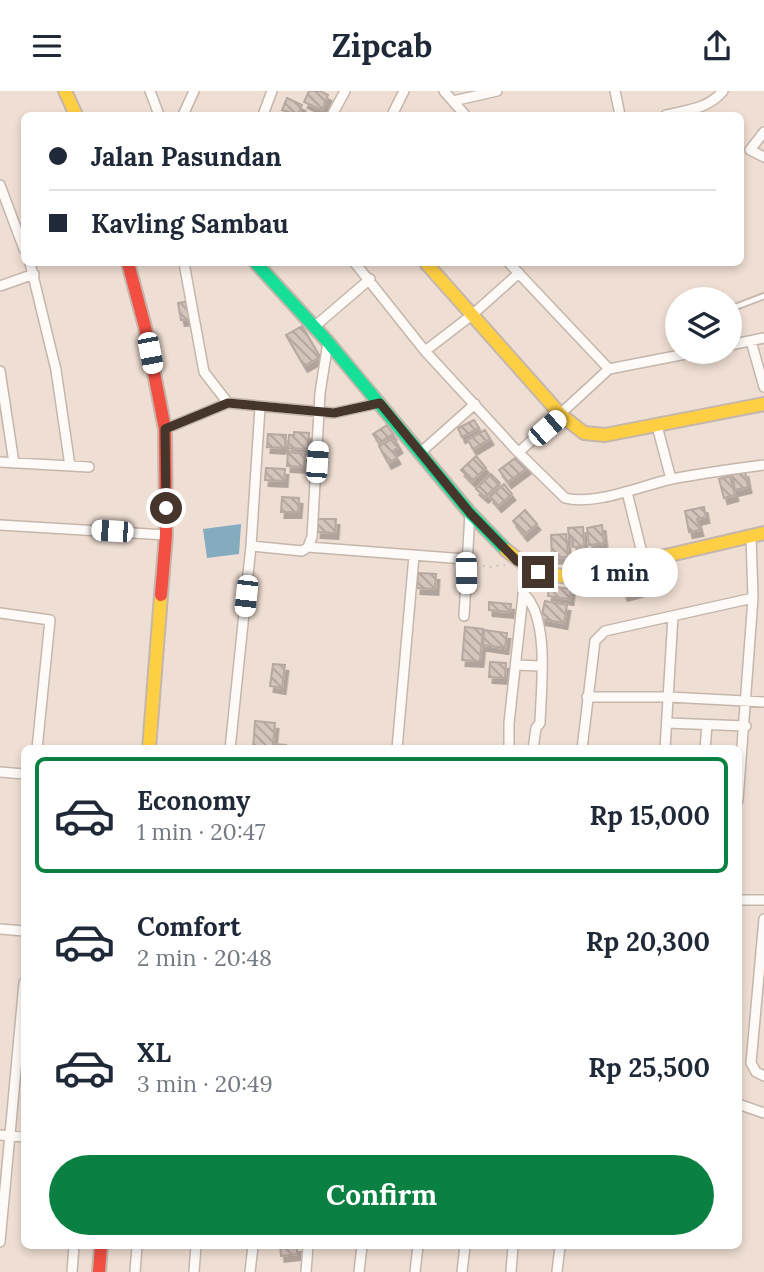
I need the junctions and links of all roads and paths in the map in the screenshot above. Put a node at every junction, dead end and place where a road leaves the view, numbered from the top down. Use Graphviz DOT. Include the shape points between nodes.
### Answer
graph roads {
  1 [pos="65,91"];
  2 [pos="150,91"];
  3 [pos="194,91"];
  4 [pos="272,91"];
  5 [pos="404,91"];
  6 [pos="444,91"];
  7 [pos="496,91"];
  8 [pos="615,91"];
  9 [pos="723,91"];
  10 [pos="341,92"];
  11 [pos="453,101"];
  12 [pos="75,112"];
  13 [pos="158,112"];
  14 [pos="184,112"];
  15 [pos="263,112"];
  16 [pos="333,112"];
  17 [pos="394,112"];
  18 [pos="462,112"];
  19 [pos="619,112"];
  20 [pos="679,112"];
  21 [pos="764,132"];
  22 [pos="745,152"];
  23 [pos="764,157"];
  24 [pos="0,185"];
  25 [pos="21,241"];
  26 [pos="31,266"];
  27 [pos="129,266"];
  28 [pos="185,266"];
  29 [pos="259,266"];
  30 [pos="358,266"];
  31 [pos="429,266"];
  32 [pos="512,266"];
  33 [pos="519,273"];
  34 [pos="34,274"];
  35 [pos="370,279"];
  36 [pos="0,286"];
  37 [pos="764,296"];
  38 [pos="742,304"];
  39 [pos="472,315"];
  40 [pos="314,327"];
  41 [pos="764,338"];
  42 [pos="751,341"];
  43 [pos="328,342"];
  44 [pos="742,343"];
  45 [pos="425,351"];
  46 [pos="665,358"];
  47 [pos="609,369"];
  48 [pos="0,371"];
  49 [pos="764,387"];
  50 [pos="228,403"];
  51 [pos="380,403"];
  52 [pos="475,404"];
  53 [pos="764,404"];
  54 [pos="260,407"];
  55 [pos="320,412"];
  56 [pos="561,415"];
  57 [pos="657,426"];
  58 [pos="165,429"];
  59 [pos="421,451"];
  60 [pos="519,452"];
  61 [pos="0,462"];
  62 [pos="14,463"];
  63 [pos="764,465"];
  64 [pos="70,466"];
  65 [pos="89,467"];
  66 [pos="671,479"];
  67 [pos="627,492"];
  68 [pos="470,513"];
  69 [pos="0,525"];
  70 [pos="758,534"];
  71 [pos="166,535"];
  72 [pos="251,545"];
  73 [pos="309,547"];
  74 [pos="414,556"];
  75 [pos="466,559"];
  76 [pos="644,561"];
  77 [pos="522,564"];
  78 [pos="524,594"];
  79 [pos="753,598"];
  80 [pos="0,613"];
  81 [pos="464,616"];
  82 [pos="673,616"];
  83 [pos="516,664"];
  84 [pos="541,666"];
  85 [pos="587,697"];
  86 [pos="668,697"];
  87 [pos="747,701"];
  88 [pos="764,702"];
  89 [pos="667,723"];
  90 [pos="707,725"];
  91 [pos="746,726"];
  92 [pos="37,745"];
  93 [pos="149,745"];
  94 [pos="230,745"];
  95 [pos="397,745"];
  96 [pos="509,745"];
  97 [pos="534,745"];
  98 [pos="582,745"];
  99 [pos="665,745"];
  100 [pos="705,745"];
  101 [pos="742,763"];
  102 [pos="0,772"];
  103 [pos="21,773"];
  104 [pos="742,900"];
  105 [pos="764,900"];
  106 [pos="764,919"];
  107 [pos="0,929"];
  108 [pos="21,931"];
  109 [pos="21,1018"];
  110 [pos="764,1076"];
  111 [pos="742,1105"];
  112 [pos="764,1112"];
  113 [pos="0,1135"];
  114 [pos="11,1136"];
  115 [pos="21,1137"];
  116 [pos="0,1242"];
  117 [pos="74,1249"];
  118 [pos="101,1249"];
  119 [pos="137,1249"];
  120 [pos="197,1249"];
  121 [pos="253,1249"];
  122 [pos="308,1249"];
  123 [pos="362,1249"];
  124 [pos="418,1249"];
  125 [pos="465,1249"];
  126 [pos="513,1249"];
  127 [pos="560,1249"];
  128 [pos="72,1272"];
  129 [pos="99,1272"];
  130 [pos="135,1272"];
  131 [pos="194,1272"];
  132 [pos="250,1272"];
  133 [pos="306,1272"];
  134 [pos="359,1272"];
  135 [pos="415,1272"];
  136 [pos="462,1272"];
  137 [pos="511,1272"];
  138 [pos="557,1272"];
  1 -- 12 [label="street"];
  2 -- 13 [label="street"];
  3 -- 14 [label="street"];
  4 -- 15 [label="street"];
  5 -- 17 [label="street"];
  6 -- 11 [label="street"];
  7 -- 11 [label="street"];
  8 -- 19 [label="street"];
  9 -- 20 [label="street" via="711,103"];
  10 -- 16 [label="street"];
  11 -- 18 [label="street"];
  21 -- 22 [label="street"];
  22 -- 23 [label="street"];
  24 -- 25 [label="street"];
  26 -- 34 [label="street"];
  27 -- 58 [label="street"];
  28 -- 50 [label="street" via="204,372"];
  29 -- 40 [label="street"];
  30 -- 35 [label="street"];
  31 -- 39 [label="street"];
  32 -- 33 [label="street"];
  33 -- 39 [label="street"];
  33 -- 47 [label="street"];
  34 -- 36 [label="street"];
  34 -- 64 [label="street" via="56,370"];
  35 -- 40 [label="street"];
  35 -- 45 [label="street"];
  37 -- 38 [label="lane"];
  39 -- 45 [label="street"];
  39 -- 56 [label="street"];
  40 -- 43 [label="street"];
  41 -- 42 [label="street"];
  42 -- 44 [label="street"];
  42 -- 49 [label="street"];
  43 -- 51 [label="street"];
  43 -- 55 [label="street"];
  45 -- 52 [label="street"];
  46 -- 47 [label="street"];
  47 -- 56 [label="street"];
  48 -- 62 [label="street"];
  50 -- 54 [label="street"];
  50 -- 58 [label="street"];
  51 -- 55 [label="street"];
  51 -- 59 [label="street"];
  52 -- 59 [label="street"];
  52 -- 60 [label="street"];
  53 -- 57 [label="street"];
  54 -- 55 [label="street"];
  54 -- 72 [label="street"];
  55 -- 73 [label="street"];
  56 -- 57 [label="street" via="591,435"];
  56 -- 60 [label="street"];
  57 -- 66 [label="street"];
  58 -- 71 [label="street"];
  59 -- 68 [label="street"];
  60 -- 67 [label="street" via="565,498"];
  61 -- 62 [label="street"];
  62 -- 64 [label="street"];
  63 -- 66 [label="street"];
  64 -- 65 [label="street"];
  66 -- 67 [label="street"];
  67 -- 76 [label="street"];
  68 -- 75 [label="street"];
  68 -- 77 [label="street"];
  69 -- 71 [label="street"];
  70 -- 76 [label="street"];
  70 -- 79 [label="street"];
  71 -- 93 [label="street"];
  72 -- 73 [label="street" via="302,551"];
  72 -- 94 [label="street"];
  73 -- 74 [label="street"];
  74 -- 75 [label="street"];
  74 -- 95 [label="street"];
  75 -- 77 [label="path" via="489,567"];
  75 -- 81 [label="street"];
  76 -- 77 [label="street" via="562,576"];
  77 -- 78 [label="street"];
  78 -- 83 [label="street"];
  78 -- 84 [label="street" via="536,616"];
  79 -- 82 [label="street"];
  79 -- 87 [label="street"];
  80 -- 92 [label="street" via="51,620"];
  82 -- 85 [label="street" via="598,635"];
  82 -- 86 [label="street"];
  83 -- 84 [label="street"];
  83 -- 96 [label="street"];
  84 -- 97 [label="street" via="540,723"];
  85 -- 86 [label="street"];
  85 -- 98 [label="street"];
  86 -- 87 [label="street"];
  86 -- 89 [label="street"];
  87 -- 88 [label="street"];
  87 -- 91 [label="street"];
  89 -- 90 [label="street"];
  89 -- 99 [label="street"];
  90 -- 91 [label="street"];
  90 -- 100 [label="street"];
  91 -- 101 [label="street"];
  102 -- 103 [label="street"];
  104 -- 105 [label="street"];
  106 -- 110 [label="street" via="751,1063"];
  107 -- 108 [label="street"];
  109 -- 114 [label="street"];
  111 -- 112 [label="street"];
  113 -- 114 [label="street"];
  114 -- 115 [label="street"];
  114 -- 116 [label="street"];
  117 -- 128 [label="street"];
  118 -- 129 [label="street"];
  119 -- 130 [label="street"];
  120 -- 131 [label="street"];
  121 -- 132 [label="street"];
  122 -- 133 [label="street"];
  123 -- 134 [label="street"];
  124 -- 135 [label="street"];
  125 -- 136 [label="street"];
  126 -- 137 [label="street"];
  127 -- 138 [label="street"];
}
